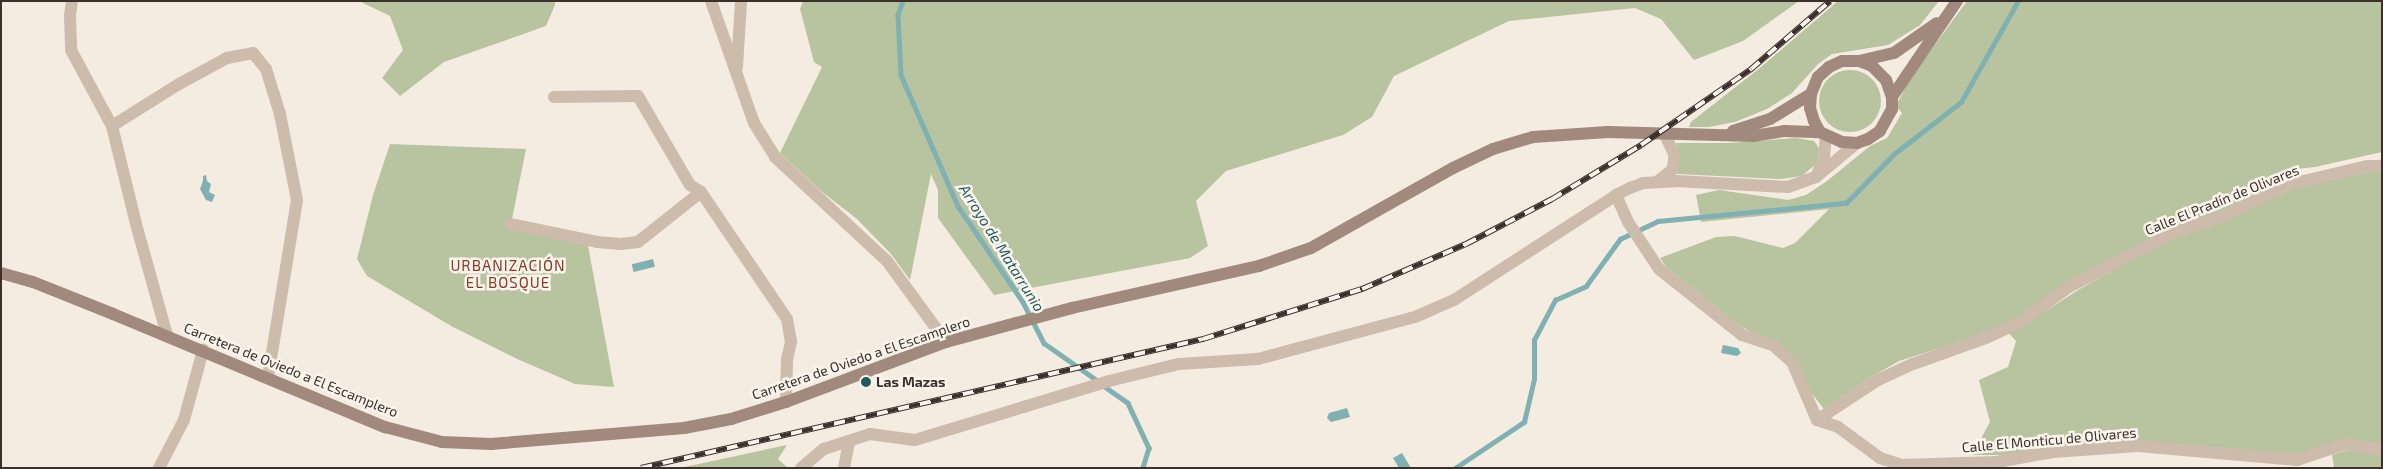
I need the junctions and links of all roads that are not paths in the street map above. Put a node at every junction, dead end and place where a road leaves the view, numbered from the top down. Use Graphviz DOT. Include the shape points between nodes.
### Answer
graph roads {
  1 [pos="72,1"];
  2 [pos="711,1"];
  3 [pos="741,1"];
  4 [pos="1957,1"];
  5 [pos="1948,14"];
  6 [pos="1859,61"];
  7 [pos="736,75"];
  8 [pos="1811,94"];
  9 [pos="554,97"];
  10 [pos="1892,97"];
  11 [pos="112,126"];
  12 [pos="1664,133"];
  13 [pos="1726,134"];
  14 [pos="1823,134"];
  15 [pos="1857,142"];
  16 [pos="2382,166"];
  17 [pos="1816,177"];
  18 [pos="1657,182"];
  19 [pos="701,192"];
  20 [pos="1616,194"];
  21 [pos="511,224"];
  22 [pos="1,273"];
  23 [pos="167,336"];
  24 [pos="946,342"];
  25 [pos="203,350"];
  26 [pos="268,378"];
  27 [pos="786,402"];
  28 [pos="1817,420"];
  29 [pos="848,443"];
  30 [pos="2382,450"];
  31 [pos="160,468"];
  32 [pos="801,468"];
  33 [pos="844,468"];
  1 -- 11 [label="street" via="71,50"];
  2 -- 7 [label="street"];
  3 -- 7 [label="street"];
  4 -- 5 [label="street"];
  5 -- 6 [label="street" via="1925,34 1894,53"];
  5 -- 10 [label="street"];
  6 -- 8 [label="street" via="1842,61 1828,67 1818,77"];
  6 -- 10 [label="street" via="1872,66 1886,80"];
  7 -- 24 [label="street" via="754,123 775,157 887,261"];
  8 -- 13 [label="street, Carretera de Oviedo a El Escamplero" via="1770,119"];
  8 -- 14 [label="street" via="1810,108"];
  9 -- 19 [label="street" via="638,96 690,186"];
  10 -- 15 [label="street" via="1892,109 1880,131"];
  11 -- 23 [label="street"];
  11 -- 26 [label="street" via="227,58 253,53 266,69 280,114 297,200"];
  12 -- 13 [label="street, Carretera de Oviedo a El Escamplero"];
  12 -- 18 [label="street" via="1674,161 1672,170"];
  12 -- 24 [label="street, Carretera de Oviedo a El Escamplero" via="1533,137 1493,149 1453,168 1311,248 1259,266 1040,315"];
  13 -- 14 [label="street, Carretera de Oviedo a El Escamplero" via="1753,136 1784,131"];
  14 -- 15 [label="street" via="1842,142"];
  14 -- 17 [label="street" via="1824,158"];
  15 -- 17 [label="street"];
  16 -- 28 [label="street, Calle El Pradín de Olivares" via="2368,166 2291,184 2226,215 2173,233 2069,287 2022,321 1878,380"];
  17 -- 18 [label="street" via="1788,187"];
  18 -- 20 [label="street" via="1643,183"];
  19 -- 21 [label="street" via="638,242 597,242"];
  19 -- 27 [label="street" via="787,320 791,342"];
  20 -- 28 [label="street" via="1628,222 1659,269 1742,335 1773,345 1792,362"];
  20 -- 29 [label="street" via="1454,300 1415,317 1258,359 1179,364 1109,381 915,440 870,434"];
  22 -- 23 [label="street, Carretera de Oviedo a El Escamplero" via="33,282"];
  23 -- 25 [label="street, Carretera de Oviedo a El Escamplero"];
  24 -- 27 [label="street, Carretera de Oviedo a El Escamplero"];
  25 -- 26 [label="street, Carretera de Oviedo a El Escamplero"];
  25 -- 31 [label="street" via="184,420"];
  26 -- 27 [label="street, Carretera de Oviedo a El Escamplero" via="385,427 442,442 491,444 684,428 731,419"];
  28 -- 30 [label="street, Calle El Monticu de Olivares" via="1838,427 1880,458 1900,465 1997,462 2053,452 2138,446 2297,460 2345,444"];
  29 -- 32 [label="street" via="824,450"];
  29 -- 33 [label="street"];
}
